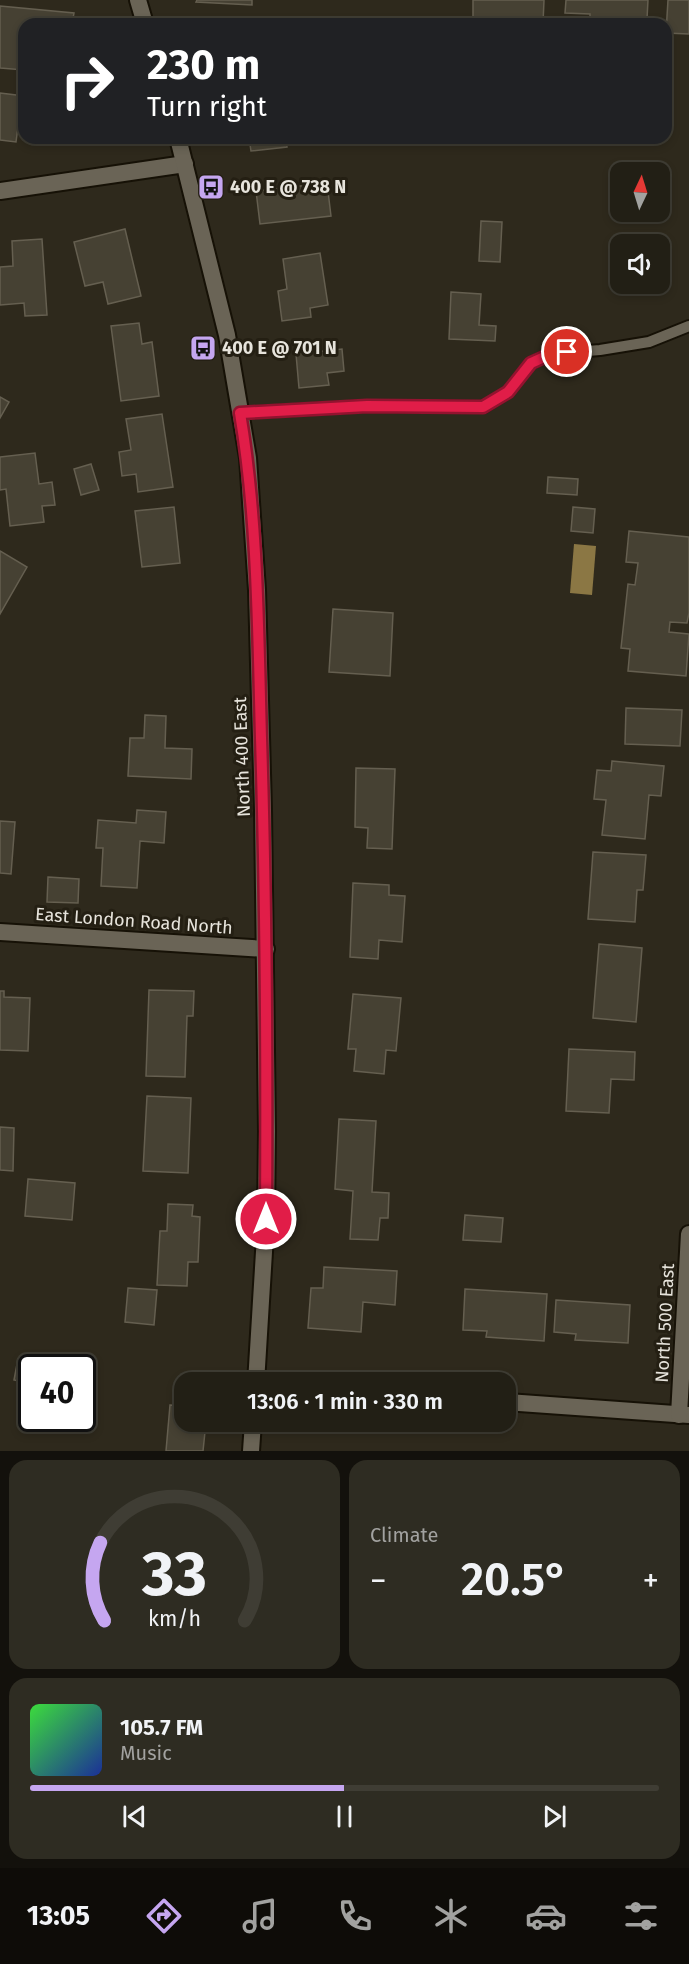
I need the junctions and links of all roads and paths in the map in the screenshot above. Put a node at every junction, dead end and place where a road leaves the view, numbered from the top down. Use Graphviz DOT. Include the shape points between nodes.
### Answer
graph roads {
  1 [pos="138,0"];
  2 [pos="143,18"];
  3 [pos="180,144"];
  4 [pos="185,164"];
  5 [pos="0,191"];
  6 [pos="689,326"];
  7 [pos="240,413"];
  8 [pos="0,932"];
  9 [pos="266,949"];
  10 [pos="689,1234"];
  11 [pos="257,1372"];
  12 [pos="516,1403"];
  13 [pos="684,1415"];
  14 [pos="252,1432"];
  15 [pos="250,1451"];
  1 -- 2 [label="street"];
  3 -- 4 [label="street, North 400 East"];
  4 -- 5 [label="street"];
  4 -- 7 [label="street, North 400 East" via="226,334"];
  6 -- 7 [label="lane" via="649,342 551,354 531,363 508,392 483,407 367,406"];
  7 -- 9 [label="street, North 400 East" via="248,458 257,590"];
  8 -- 9 [label="street, East London Road North"];
  9 -- 11 [label="street, North 400 East" via="266,1219"];
  10 -- 13 [label="street, North 500 East"];
  12 -- 13 [label="street"];
  14 -- 15 [label="street"];
}
